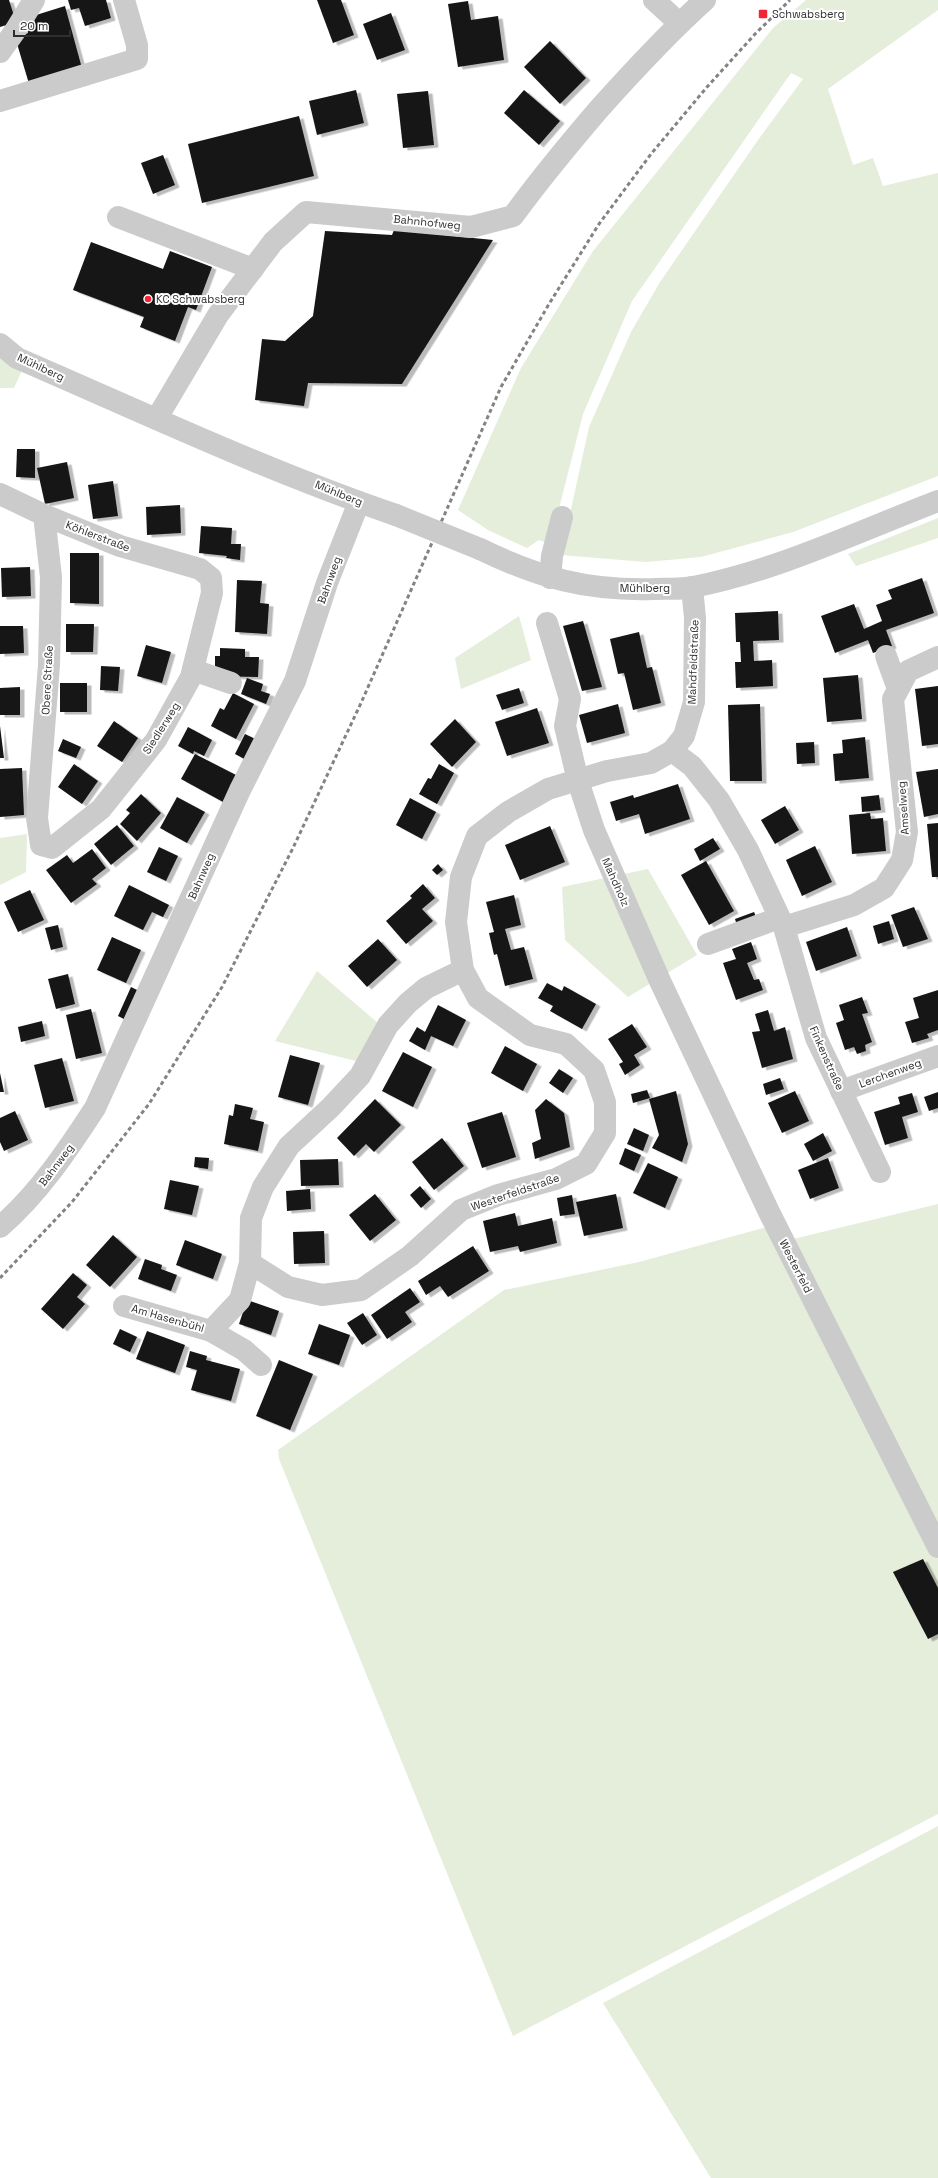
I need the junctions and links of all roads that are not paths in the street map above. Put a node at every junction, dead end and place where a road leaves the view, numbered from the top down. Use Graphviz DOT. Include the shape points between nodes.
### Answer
graph roads {
  1 [pos="34,0"];
  2 [pos="124,0"];
  3 [pos="654,0"];
  4 [pos="705,0"];
  5 [pos="679,23"];
  6 [pos="0,52"];
  7 [pos="0,101"];
  8 [pos="118,217"];
  9 [pos="253,269"];
  10 [pos="0,344"];
  11 [pos="157,418"];
  12 [pos="0,494"];
  13 [pos="938,501"];
  14 [pos="359,502"];
  15 [pos="44,515"];
  16 [pos="562,517"];
  17 [pos="200,569"];
  18 [pos="550,578"];
  19 [pos="692,587"];
  20 [pos="547,623"];
  21 [pos="886,656"];
  22 [pos="938,657"];
  23 [pos="193,670"];
  24 [pos="231,683"];
  25 [pos="898,689"];
  26 [pos="672,751"];
  27 [pos="578,781"];
  28 [pos="41,845"];
  29 [pos="456,922"];
  30 [pos="781,922"];
  31 [pos="708,944"];
  32 [pos="463,970"];
  33 [pos="660,981"];
  34 [pos="938,1056"];
  35 [pos="841,1091"];
  36 [pos="880,1172"];
  37 [pos="0,1226"];
  38 [pos="250,1263"];
  39 [pos="124,1306"];
  40 [pos="211,1331"];
  41 [pos="261,1365"];
  42 [pos="938,1548"];
  1 -- 6 [label="street"];
  2 -- 7 [label="street" via="137,45 137,59"];
  3 -- 5 [label="street"];
  4 -- 5 [label="street, Bahnhofweg"];
  5 -- 9 [label="street, Bahnhofweg" via="634,69 544,173 513,216 471,226 306,212 273,242"];
  8 -- 9 [label="street"];
  9 -- 11 [label="street, Bahnhofweg" via="218,315"];
  10 -- 11 [label="street, Mühlberg" via="17,358"];
  11 -- 14 [label="street, Mühlberg"];
  12 -- 15 [label="street, Köhlerstraße"];
  13 -- 19 [label="street, Mühlberg" via="775,566"];
  14 -- 18 [label="street, Mühlberg, bridge"];
  14 -- 37 [label="street, Bahnweg" via="327,583 295,681 240,790 95,1108 65,1155 27,1203"];
  15 -- 17 [label="street, Köhlerstraße" via="120,546"];
  15 -- 28 [label="street, Obere Straße" via="51,577 49,665 37,818"];
  16 -- 18 [label="street" via="552,556"];
  17 -- 23 [label="street, Siedlerweg" via="210,578 212,593"];
  18 -- 19 [label="street, Mühlberg" via="593,587"];
  19 -- 26 [label="street, Mahdfeldstraße" via="695,618 694,702 684,736"];
  20 -- 27 [label="street" via="570,699 565,726"];
  21 -- 25 [label="street"];
  22 -- 25 [label="street, Amselweg" via="908,671"];
  23 -- 24 [label="street"];
  23 -- 28 [label="street, Siedlerweg" via="156,740 101,809 52,848"];
  25 -- 30 [label="street, Amselweg" via="893,699 894,715 907,832 902,860 884,888 854,905"];
  26 -- 27 [label="street, Mahdfeldstraße" via="651,763 607,771"];
  26 -- 30 [label="street, Finkenstraße" via="692,766 719,800 748,850"];
  27 -- 29 [label="street, Mahdfeldstraße" via="548,789 508,812 478,836 461,877"];
  27 -- 33 [label="street, Mahdholz" via="594,830"];
  29 -- 32 [label="street, Westerfeldstraße"];
  30 -- 31 [label="street"];
  30 -- 35 [label="street, Finkenstraße" via="816,1038"];
  32 -- 38 [label="street" via="426,988 408,1003 388,1025 360,1076 289,1146 264,1187 251,1218"];
  32 -- 38 [label="street, Westerfeldstraße" via="478,998 530,1035 566,1044 594,1070 605,1102 605,1133 586,1164 556,1179 498,1195 461,1210 410,1256 360,1290 322,1295 288,1287"];
  33 -- 42 [label="street, Westerfeld" via="770,1214"];
  34 -- 35 [label="street, Lerchenweg"];
  35 -- 36 [label="street, Finkenstraße"];
  38 -- 40 [label="street, Am Hasenbühl" via="240,1300"];
  39 -- 40 [label="street, Am Hasenbühl"];
  40 -- 41 [label="street, Am Hasenbühl" via="244,1350"];
}
